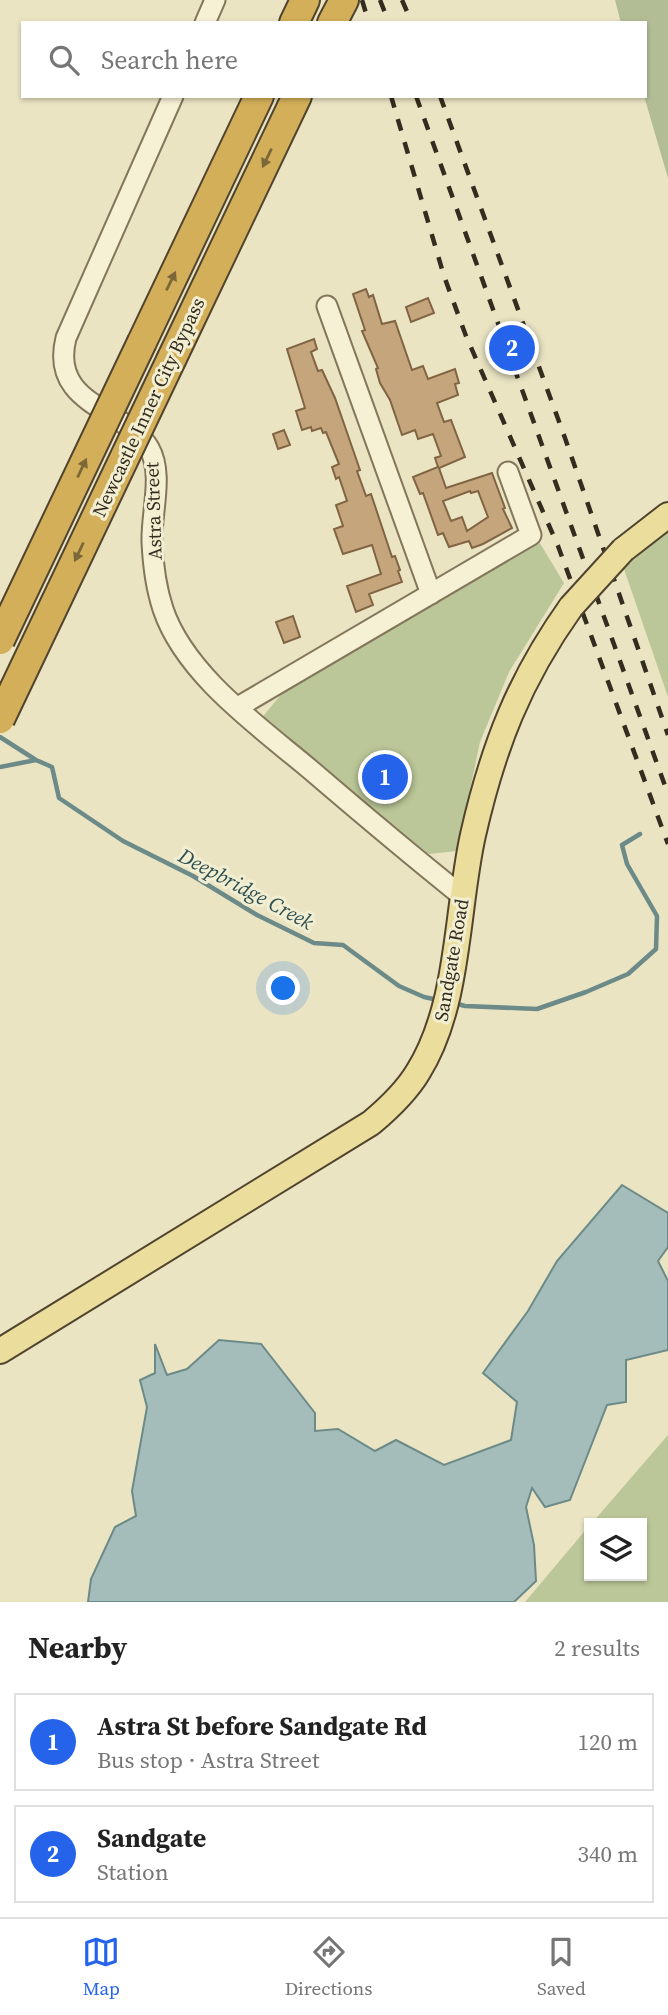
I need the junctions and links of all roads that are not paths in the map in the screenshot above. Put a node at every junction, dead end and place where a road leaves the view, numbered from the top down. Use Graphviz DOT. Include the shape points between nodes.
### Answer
graph roads {
  1 [pos="215,0"];
  2 [pos="344,0"];
  3 [pos="206,21"];
  4 [pos="333,21"];
  5 [pos="172,98"];
  6 [pos="258,98"];
  7 [pos="296,98"];
  8 [pos="327,306"];
  9 [pos="508,472"];
  10 [pos="668,515"];
  11 [pos="431,594"];
  12 [pos="0,640"];
  13 [pos="238,707"];
  14 [pos="0,719"];
  15 [pos="462,896"];
  16 [pos="0,1351"];
  1 -- 3 [label="street"];
  2 -- 4 [label="highway"];
  5 -- 13 [label="street, Astra Street" via="70,329 64,357 68,376 79,393 140,437 151,452 155,469 152,540 163,608 182,650"];
  12 -- 6 [label="highway, Newcastle Inner City Bypass, one-way, bridge"];
  7 -- 14 [label="highway, Newcastle Inner City Bypass, one-way, bridge"];
  8 -- 11 [label="street"];
  9 -- 11 [label="street" via="531,535"];
  10 -- 15 [label="main road, Sandgate Road, bridge" via="624,550 571,607 528,674 500,737"];
  11 -- 13 [label="street"];
  13 -- 15 [label="street, Astra Street"];
  15 -- 16 [label="main road, Sandgate Road" via="437,1034 404,1092 371,1123"];
}
